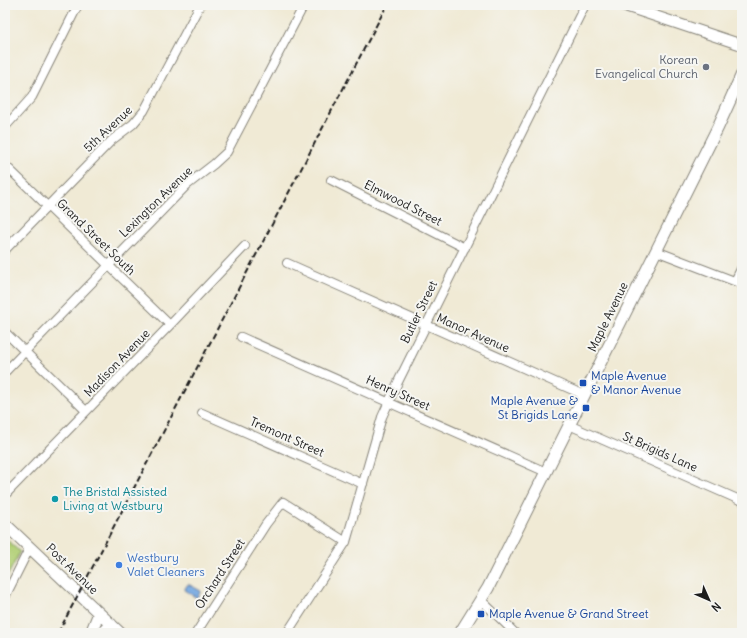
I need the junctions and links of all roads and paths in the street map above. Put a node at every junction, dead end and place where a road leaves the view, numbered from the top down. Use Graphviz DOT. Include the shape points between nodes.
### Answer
graph roads {
  1 [pos="78,5"];
  2 [pos="200,5"];
  3 [pos="304,5"];
  4 [pos="585,5"];
  5 [pos="622,5"];
  6 [pos="640,8"];
  7 [pos="742,45"];
  8 [pos="742,74"];
  9 [pos="5,127"];
  10 [pos="5,165"];
  11 [pos="331,180"];
  12 [pos="47,206"];
  13 [pos="245,246"];
  14 [pos="464,248"];
  15 [pos="5,250"];
  16 [pos="656,251"];
  17 [pos="287,263"];
  18 [pos="108,266"];
  19 [pos="742,267"];
  20 [pos="738,283"];
  21 [pos="170,325"];
  22 [pos="426,326"];
  23 [pos="5,332"];
  24 [pos="240,337"];
  25 [pos="25,352"];
  26 [pos="5,372"];
  27 [pos="584,395"];
  28 [pos="390,403"];
  29 [pos="86,411"];
  30 [pos="202,412"];
  31 [pos="569,425"];
  32 [pos="546,472"];
  33 [pos="363,484"];
  34 [pos="5,495"];
  35 [pos="742,501"];
  36 [pos="5,524"];
  37 [pos="346,542"];
  38 [pos="30,547"];
  39 [pos="5,597"];
  40 [pos="481,600"];
  41 [pos="99,613"];
  42 [pos="111,624"];
  43 [pos="92,633"];
  44 [pos="102,633"];
  45 [pos="120,633"];
  46 [pos="196,633"];
  47 [pos="286,633"];
  48 [pos="460,633"];
  49 [pos="515,633"];
  1 -- 9 [label="street" via="32,97"];
  2 -- 12 [label="street, 5th Avenue" via="144,111 134,124 112,140"];
  3 -- 18 [label="street, Lexington Avenue" via="227,152 187,185"];
  4 -- 14 [label="street, Butler Street"];
  5 -- 6 [label="street"];
  6 -- 7 [label="street"];
  8 -- 16 [label="main road, Maple Avenue"];
  10 -- 12 [label="street, Grand Street South"];
  11 -- 14 [label="street, Elmwood Street"];
  12 -- 15 [label="street, 5th Avenue"];
  12 -- 18 [label="street, Grand Street South"];
  13 -- 21 [label="street, Madison Avenue"];
  14 -- 22 [label="street, Butler Street"];
  16 -- 20 [label="street"];
  16 -- 27 [label="main road, Maple Avenue"];
  17 -- 22 [label="street, Manor Avenue"];
  18 -- 21 [label="street, Grand Street South"];
  18 -- 25 [label="street, Lexington Avenue"];
  19 -- 20 [label="street"];
  21 -- 29 [label="street, Madison Avenue"];
  22 -- 27 [label="street, Manor Avenue"];
  22 -- 28 [label="street, Butler Street"];
  23 -- 25 [label="street"];
  24 -- 28 [label="street, Henry Street"];
  25 -- 26 [label="street, Lexington Avenue"];
  25 -- 29 [label="street"];
  27 -- 31 [label="main road, Maple Avenue"];
  28 -- 32 [label="street, Henry Street"];
  28 -- 33 [label="street, Butler Street" via="382,418"];
  29 -- 34 [label="street, Madison Avenue"];
  30 -- 33 [label="street, Tremont Street"];
  31 -- 32 [label="main road, Maple Avenue"];
  31 -- 35 [label="street, St Brigids Lane"];
  32 -- 40 [label="main road, Maple Avenue"];
  33 -- 37 [label="street, Butler Street"];
  36 -- 38 [label="main road, Post Avenue"];
  37 -- 46 [label="street, Orchard Street" via="283,502 263,528"];
  37 -- 47 [label="street, Butler Street"];
  38 -- 39 [label="street"];
  38 -- 41 [label="main road, Post Avenue"];
  40 -- 48 [label="main road, Maple Avenue"];
  40 -- 49 [label="street"];
  41 -- 42 [label="main road, Post Avenue"];
  41 -- 43 [label="main road"];
  42 -- 44 [label="main road"];
  42 -- 45 [label="main road, Post Avenue"];
}
